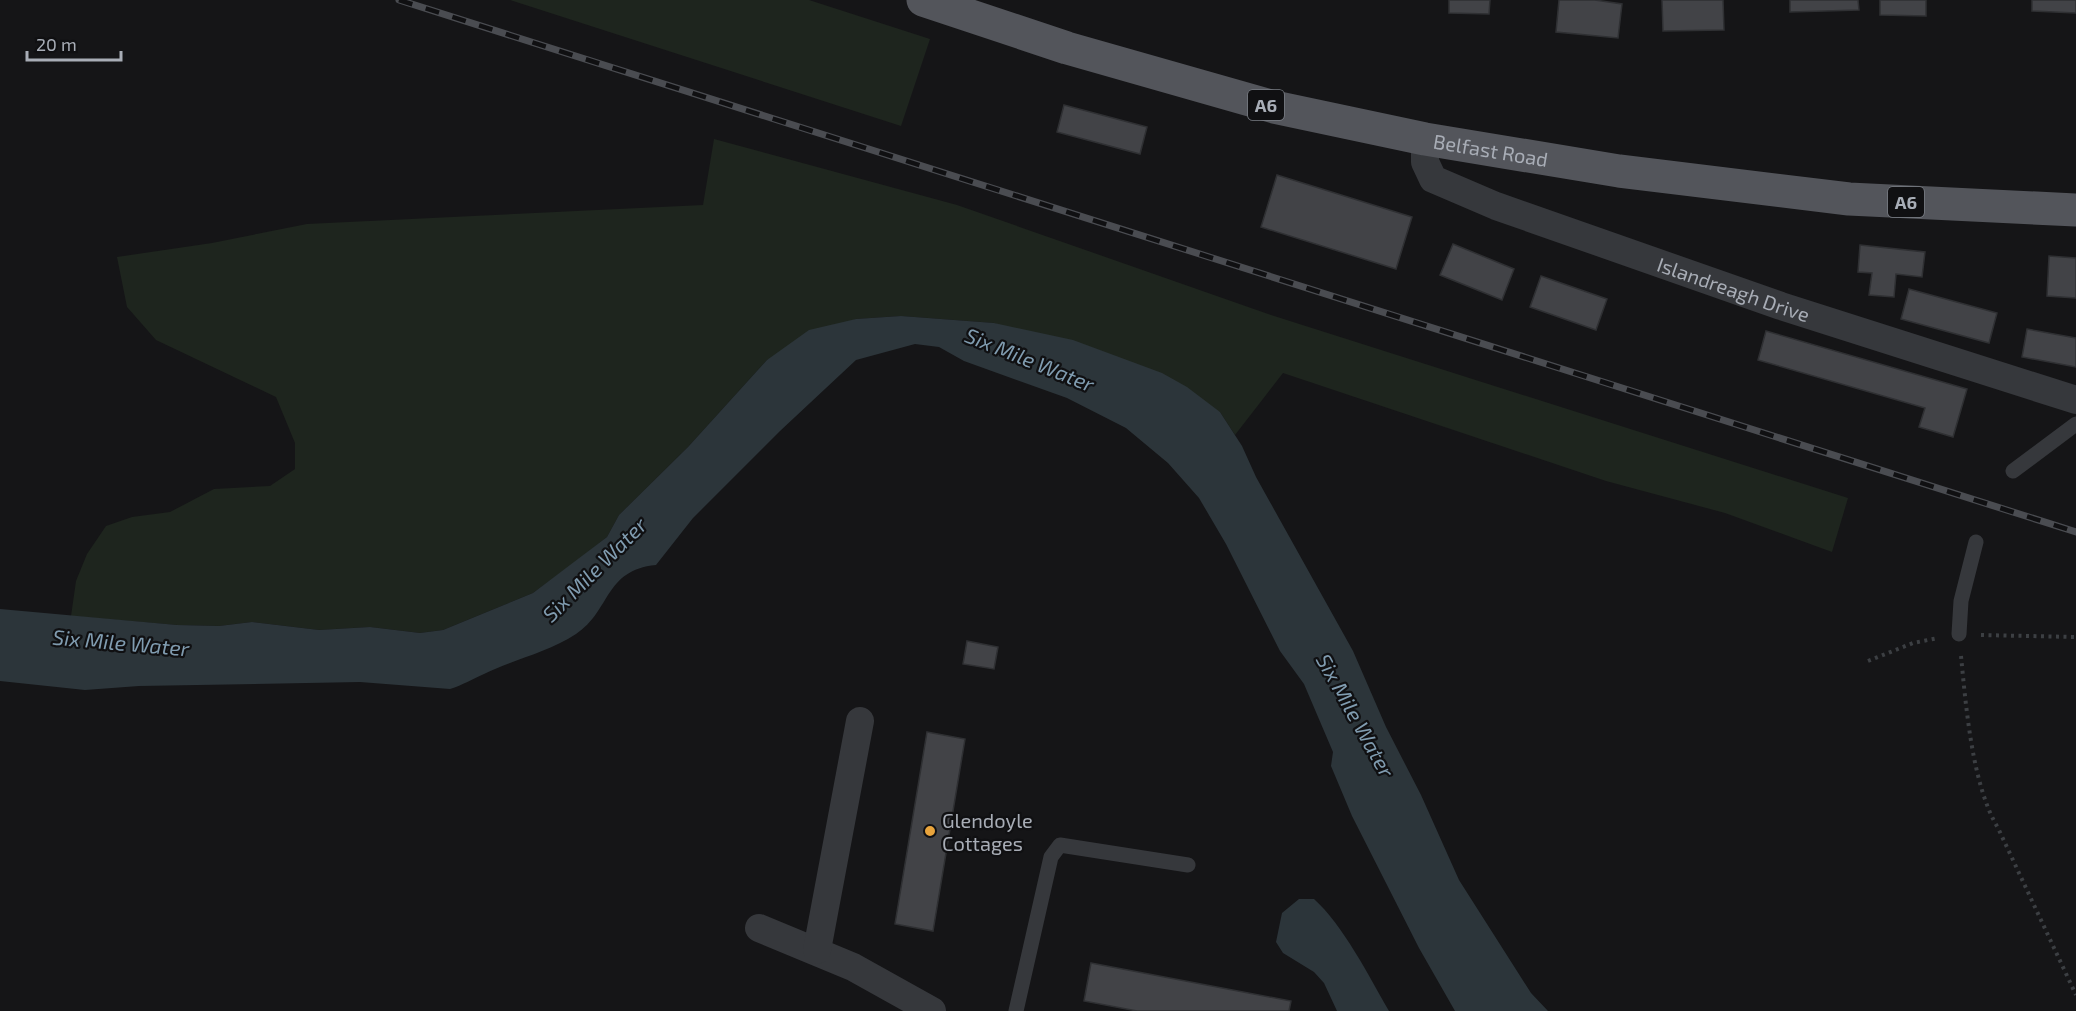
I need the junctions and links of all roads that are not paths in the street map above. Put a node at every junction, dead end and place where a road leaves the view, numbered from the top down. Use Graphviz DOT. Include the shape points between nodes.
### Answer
graph roads {
  1 [pos="923,0"];
  2 [pos="1425,140"];
  3 [pos="2076,210"];
  4 [pos="2076,400"];
  5 [pos="2076,424"];
  6 [pos="2013,471"];
  7 [pos="1976,542"];
  8 [pos="1959,634"];
  9 [pos="860,721"];
  10 [pos="1188,866"];
  11 [pos="759,928"];
  12 [pos="817,950"];
  13 [pos="932,1011"];
  14 [pos="1016,1011"];
  1 -- 2 [label="main road, Belfast Road / A6" via="1067,48 1240,98"];
  2 -- 3 [label="main road, Belfast Road / A6" via="1619,171 1849,199"];
  2 -- 4 [label="street, Islandreagh Drive" via="1425,162 1433,179 1496,206 1781,306"];
  5 -- 6 [label="lane"];
  7 -- 8 [label="lane" via="1961,601"];
  9 -- 12 [label="street"];
  10 -- 14 [label="lane" via="1060,845 1051,856"];
  11 -- 12 [label="street"];
  12 -- 13 [label="street"];
}
